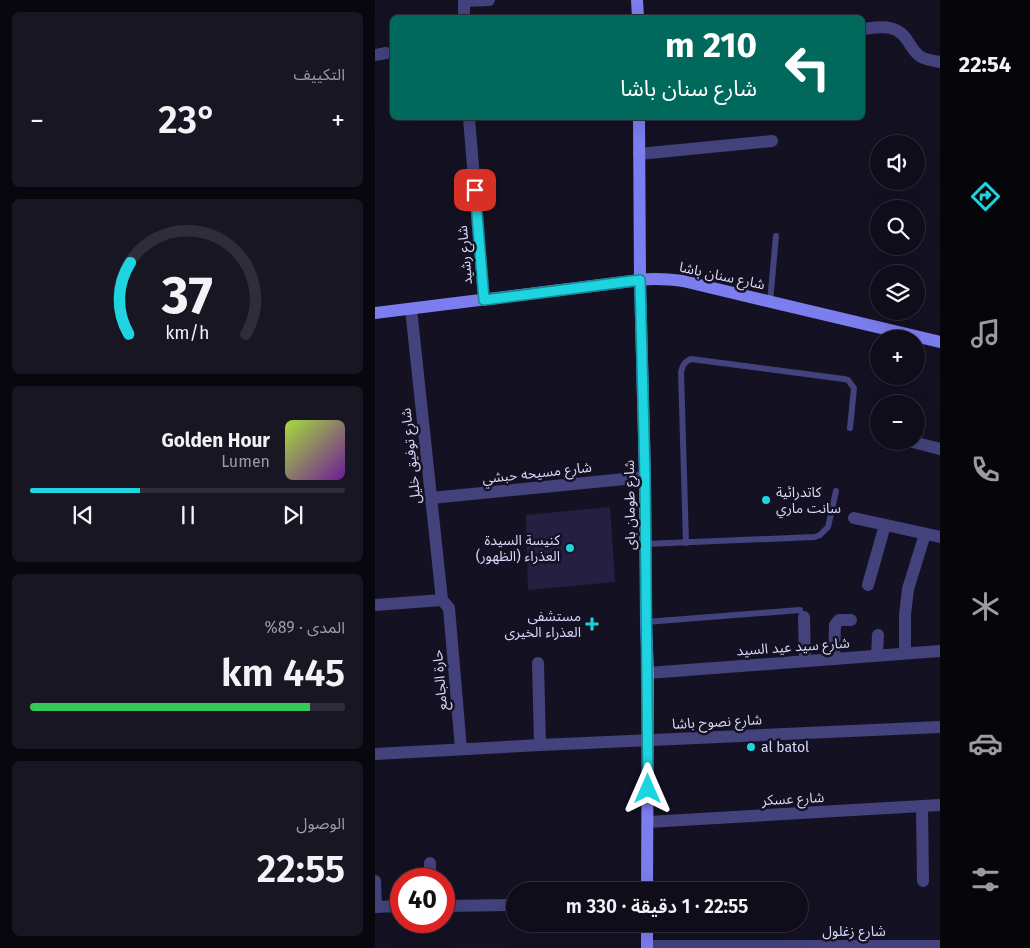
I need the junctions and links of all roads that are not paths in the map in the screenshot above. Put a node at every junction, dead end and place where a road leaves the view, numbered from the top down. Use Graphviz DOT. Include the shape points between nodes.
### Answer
graph roads {
  1 [pos="489,0"];
  2 [pos="637,0"];
  3 [pos="464,1"];
  4 [pos="464,15"];
  5 [pos="638,15"];
  6 [pos="865,29"];
  7 [pos="940,62"];
  8 [pos="469,120"];
  9 [pos="639,120"];
  10 [pos="772,141"];
  11 [pos="639,154"];
  12 [pos="776,236"];
  13 [pos="640,280"];
  14 [pos="484,300"];
  15 [pos="770,302"];
  16 [pos="411,309"];
  17 [pos="375,313"];
  18 [pos="940,342"];
  19 [pos="850,428"];
  20 [pos="925,445"];
  21 [pos="940,449"];
  22 [pos="645,477"];
  23 [pos="836,491"];
  24 [pos="431,498"];
  25 [pos="854,518"];
  26 [pos="885,525"];
  27 [pos="925,534"];
  28 [pos="940,537"];
  29 [pos="685,543"];
  30 [pos="646,544"];
  31 [pos="868,585"];
  32 [pos="445,604"];
  33 [pos="375,605"];
  34 [pos="802,614"];
  35 [pos="851,620"];
  36 [pos="646,622"];
  37 [pos="879,635"];
  38 [pos="940,651"];
  39 [pos="905,653"];
  40 [pos="877,656"];
  41 [pos="834,659"];
  42 [pos="805,661"];
  43 [pos="538,663"];
  44 [pos="648,673"];
  45 [pos="940,727"];
  46 [pos="648,740"];
  47 [pos="540,745"];
  48 [pos="461,749"];
  49 [pos="375,754"];
  50 [pos="940,805"];
  51 [pos="922,807"];
  52 [pos="648,822"];
  53 [pos="430,863"];
  54 [pos="430,868"];
  55 [pos="375,881"];
  56 [pos="923,881"];
  57 [pos="647,882"];
  58 [pos="506,904"];
  59 [pos="390,906"];
  60 [pos="455,906"];
  61 [pos="376,907"];
  62 [pos="647,932"];
  63 [pos="940,946"];
  64 [pos="647,947"];
  1 -- 3 [label="street"];
  2 -- 5 [label="street"];
  3 -- 4 [label="street"];
  6 -- 7 [label="street" via="891,28 901,32 921,56"];
  8 -- 14 [label="street, شارع رشيد"];
  9 -- 11 [label="street, شارع طومان باى"];
  10 -- 11 [label="street"];
  11 -- 13 [label="street, شارع طومان باى"];
  12 -- 15 [label="lane"];
  13 -- 14 [label="street, شارع سنان باشا"];
  13 -- 15 [label="street, شارع سنان باشا" via="683,281"];
  13 -- 22 [label="street, شارع طومان باى"];
  14 -- 16 [label="street, شارع سنان باشا"];
  15 -- 18 [label="street, شارع سنان باشا"];
  16 -- 17 [label="street, شارع سنان باشا"];
  16 -- 24 [label="street, شارع توفيق خليل"];
  19 -- 29 [label="lane" via="854,388 848,380 691,359 685,362 681,372"];
  20 -- 21 [label="street"];
  22 -- 24 [label="street, شارع مسيحه حبشي"];
  22 -- 30 [label="street, شارع طومان باى"];
  23 -- 29 [label="lane" via="828,528 815,538"];
  24 -- 32 [label="street, شارع توفيق خليل"];
  25 -- 26 [label="street"];
  26 -- 27 [label="street"];
  26 -- 31 [label="street"];
  27 -- 28 [label="street"];
  27 -- 39 [label="street" via="908,589"];
  29 -- 30 [label="lane"];
  30 -- 36 [label="street, شارع طومان باى"];
  32 -- 33 [label="street"];
  32 -- 48 [label="street, حارة الجامع"];
  34 -- 36 [label="lane"];
  34 -- 42 [label="street"];
  35 -- 41 [label="street" via="839,620 835,625"];
  36 -- 44 [label="street, شارع طومان باى"];
  37 -- 40 [label="street"];
  38 -- 39 [label="street, شارع سيد عيد السيد"];
  39 -- 40 [label="street, شارع سيد عيد السيد"];
  40 -- 41 [label="street, شارع سيد عيد السيد"];
  41 -- 42 [label="street, شارع سيد عيد السيد"];
  42 -- 44 [label="street, شارع سيد عيد السيد"];
  43 -- 47 [label="street"];
  44 -- 46 [label="street, شارع طومان باى"];
  45 -- 46 [label="street, شارع نصوح باشا"];
  46 -- 47 [label="street, شارع نصوح باشا"];
  46 -- 52 [label="street, شارع طومان باى"];
  47 -- 48 [label="street, شارع نصوح باشا"];
  48 -- 49 [label="street, شارع نصوح باشا"];
  50 -- 51 [label="street, شارع عسكر"];
  51 -- 52 [label="street, شارع عسكر"];
  51 -- 56 [label="street"];
  52 -- 57 [label="street, شارع طومان باى"];
  53 -- 54 [label="street"];
  55 -- 61 [label="street"];
  58 -- 60 [label="street"];
  59 -- 61 [label="street"];
  62 -- 64 [label="street"];
  63 -- 64 [label="street, شارع زغلول"];
}
